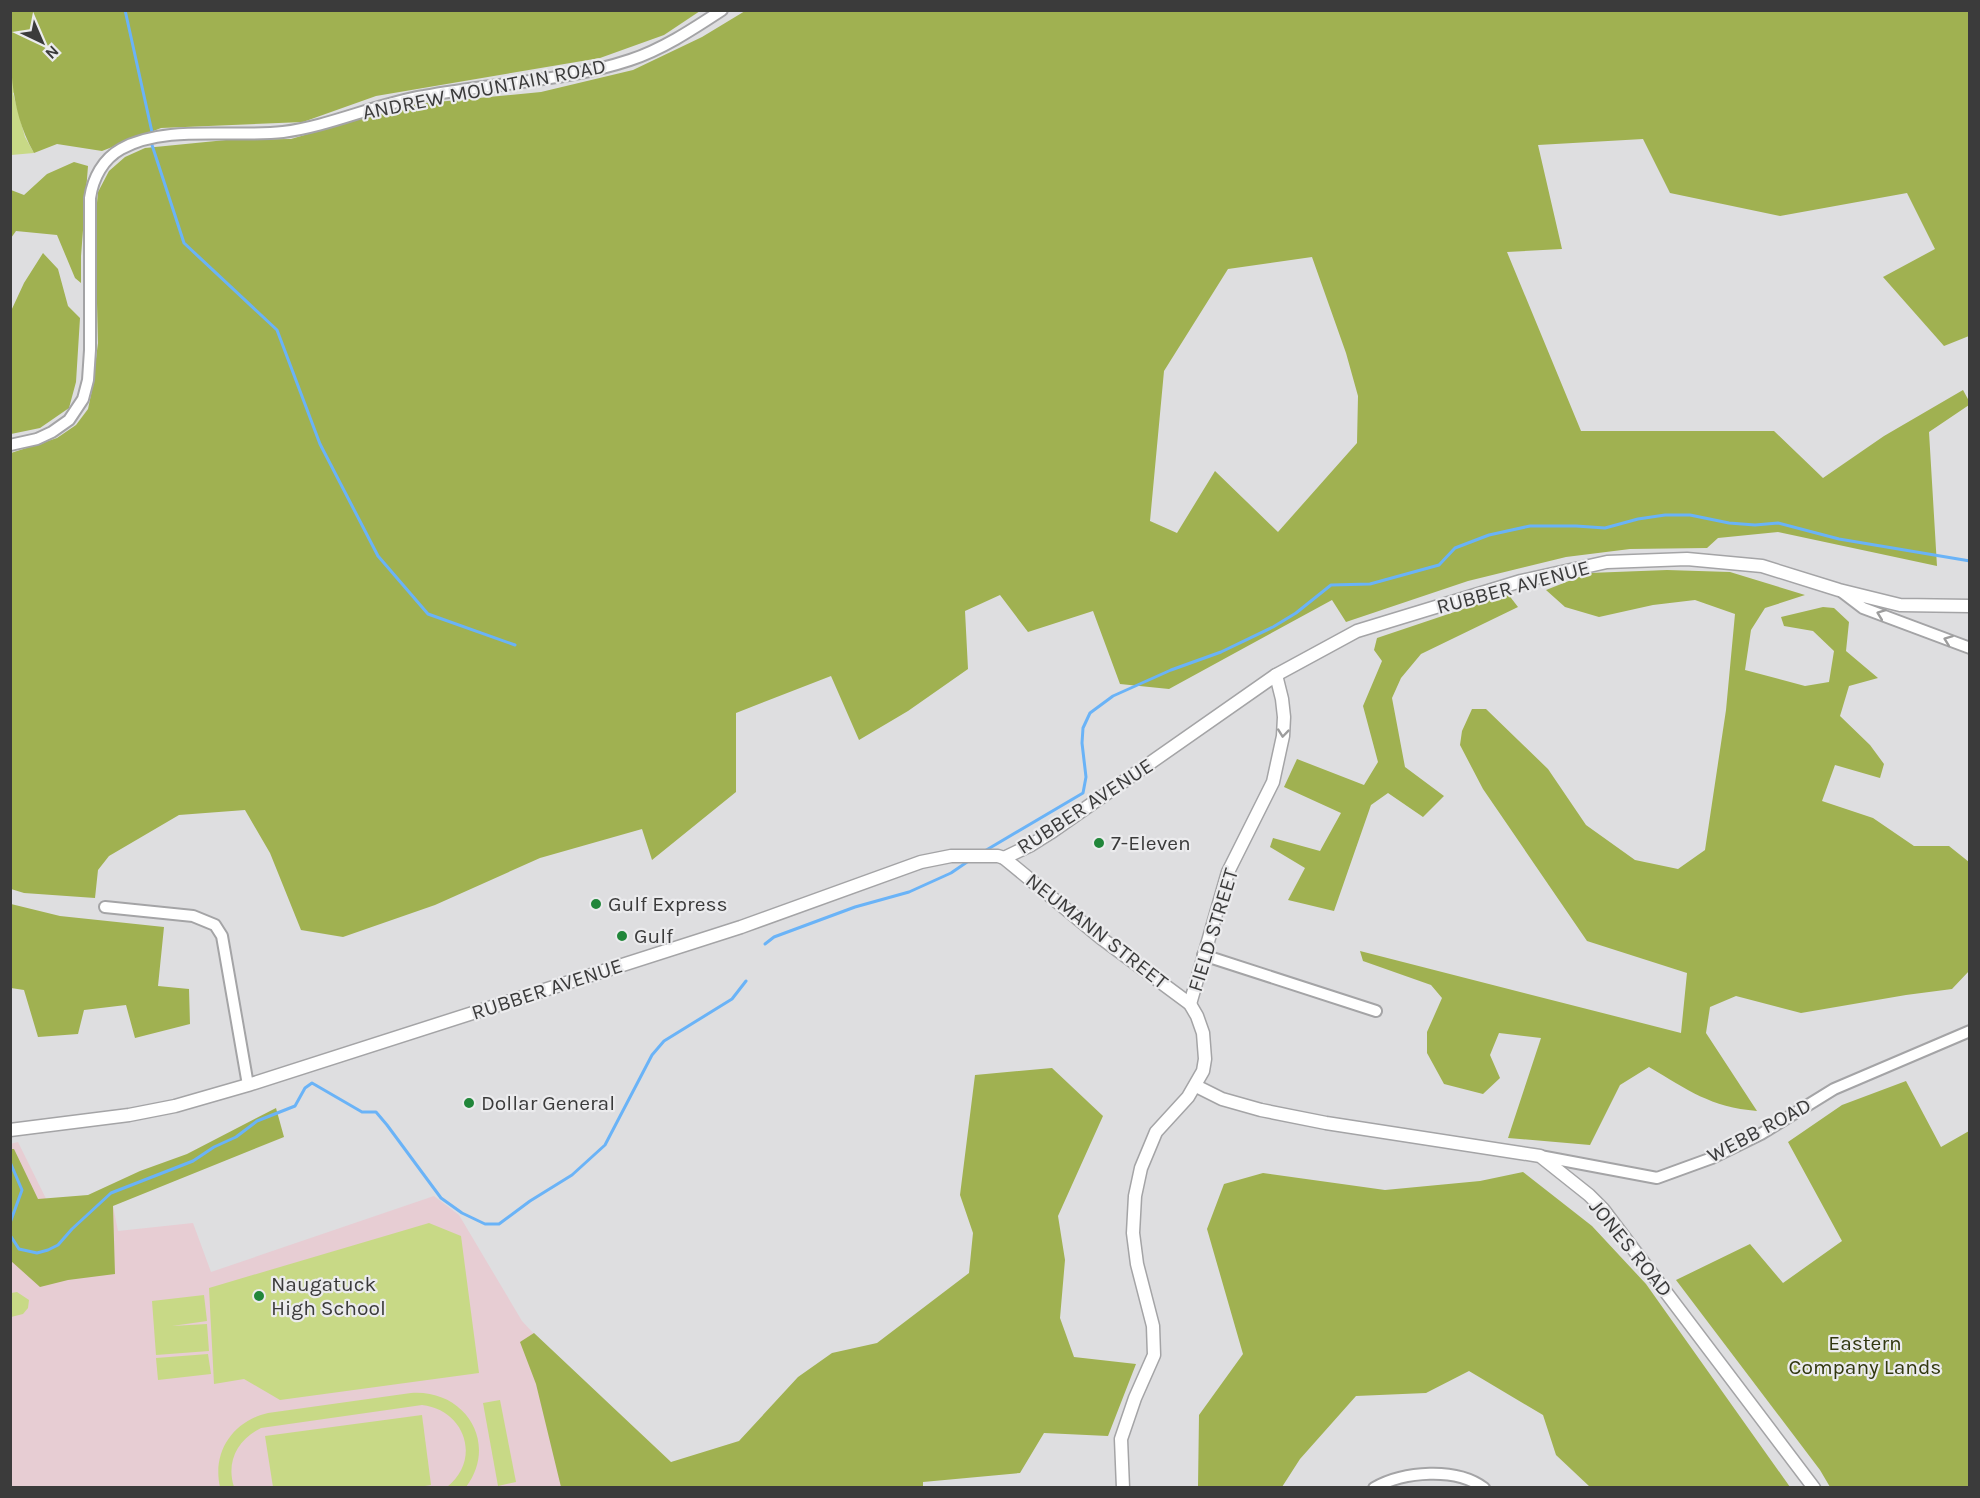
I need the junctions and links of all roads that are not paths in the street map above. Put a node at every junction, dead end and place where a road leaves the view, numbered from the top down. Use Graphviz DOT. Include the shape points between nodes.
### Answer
graph roads {
  1 [pos="722,10"];
  2 [pos="10,445"];
  3 [pos="1839,590"];
  4 [pos="1970,606"];
  5 [pos="1970,648"];
  6 [pos="1276,675"];
  7 [pos="1001,857"];
  8 [pos="105,907"];
  9 [pos="1203,955"];
  10 [pos="1190,1004"];
  11 [pos="1376,1011"];
  12 [pos="1970,1032"];
  13 [pos="248,1085"];
  14 [pos="1196,1086"];
  15 [pos="10,1130"];
  16 [pos="1540,1156"];
  17 [pos="1123,1488"];
  18 [pos="1374,1488"];
  19 [pos="1484,1488"];
  20 [pos="1814,1488"];
  1 -- 2 [label="street, ANDREW MOUNTAIN ROAD" via="651,51 602,67 424,96 285,131 184,134 143,141 120,150 103,165 90,198 90,350 83,399 69,420 52,432"];
  3 -- 4 [label="street, RUBBER AVENUE" via="1900,605"];
  5 -- 3 [label="street, one-way" via="1863,608"];
  3 -- 6 [label="street, RUBBER AVENUE" via="1762,566 1687,559 1607,562 1521,581 1357,631"];
  6 -- 7 [label="street, RUBBER AVENUE" via="1050,833"];
  6 -- 9 [label="street, FIELD STREET, one-way" via="1284,717 1273,782 1228,872"];
  7 -- 10 [label="street, NEUMANN STREET"];
  7 -- 13 [label="street, RUBBER AVENUE" via="951,856 921,862 741,927"];
  8 -- 13 [label="street" via="193,916 215,925 222,936"];
  9 -- 10 [label="street, FIELD STREET"];
  9 -- 11 [label="street"];
  10 -- 14 [label="street, FIELD STREET" via="1205,1046 1203,1071"];
  12 -- 16 [label="street, WEBB ROAD" via="1834,1089 1761,1134 1712,1158 1657,1178"];
  13 -- 15 [label="street, RUBBER AVENUE" via="129,1115"];
  14 -- 16 [label="street, JONES ROAD" via="1231,1103 1326,1123"];
  14 -- 17 [label="street, FIELD STREET" via="1156,1131 1137,1182 1133,1233 1153,1326 1154,1355 1121,1439"];
  16 -- 20 [label="street, JONES ROAD" via="1603,1209"];
  18 -- 19 [label="street" via="1432,1473 1456,1475"];
}
